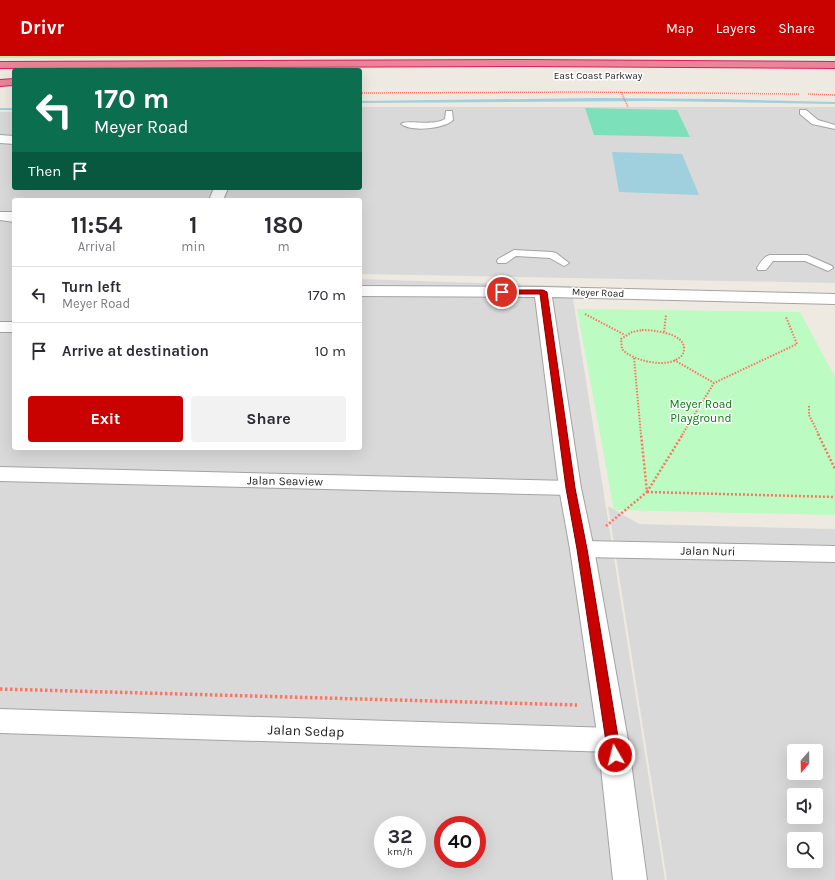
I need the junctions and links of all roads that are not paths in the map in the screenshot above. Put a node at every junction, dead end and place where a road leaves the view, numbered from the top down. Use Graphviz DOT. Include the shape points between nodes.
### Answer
graph roads {
  1 [pos="308,56"];
  2 [pos="632,63"];
  3 [pos="0,64"];
  4 [pos="835,65"];
  5 [pos="0,78"];
  6 [pos="12,78"];
  7 [pos="12,82"];
  8 [pos="0,83"];
  9 [pos="803,112"];
  10 [pos="449,113"];
  11 [pos="405,124"];
  12 [pos="835,127"];
  13 [pos="0,139"];
  14 [pos="12,140"];
  15 [pos="0,216"];
  16 [pos="12,216"];
  17 [pos="502,261"];
  18 [pos="564,263"];
  19 [pos="762,268"];
  20 [pos="828,268"];
  21 [pos="362,291"];
  22 [pos="543,292"];
  23 [pos="835,299"];
  24 [pos="0,327"];
  25 [pos="12,327"];
  26 [pos="0,474"];
  27 [pos="570,488"];
  28 [pos="582,549"];
  29 [pos="835,554"];
  30 [pos="0,721"];
  31 [pos="613,740"];
  32 [pos="630,880"];
  1 -- 2 [label="highway" via="541,58"];
  2 -- 3 [label="highway, East Coast Parkway"];
  2 -- 4 [label="highway, East Coast Parkway"];
  5 -- 6 [label="highway"];
  7 -- 8 [label="highway"];
  9 -- 12 [label="lane" via="815,122"];
  10 -- 11 [label="lane" via="449,120 443,125"];
  13 -- 14 [label="street"];
  15 -- 16 [label="street"];
  17 -- 18 [label="lane" via="514,253 552,255"];
  19 -- 20 [label="lane" via="770,258 807,258"];
  21 -- 22 [label="street, Meyer Road"];
  22 -- 23 [label="street, Meyer Road"];
  22 -- 27 [label="street"];
  24 -- 25 [label="street"];
  26 -- 27 [label="street, Jalan Seaview"];
  27 -- 28 [label="street"];
  28 -- 29 [label="street, Jalan Nuri"];
  28 -- 31 [label="street"];
  30 -- 31 [label="street, Jalan Sedap"];
  31 -- 32 [label="street"];
}
